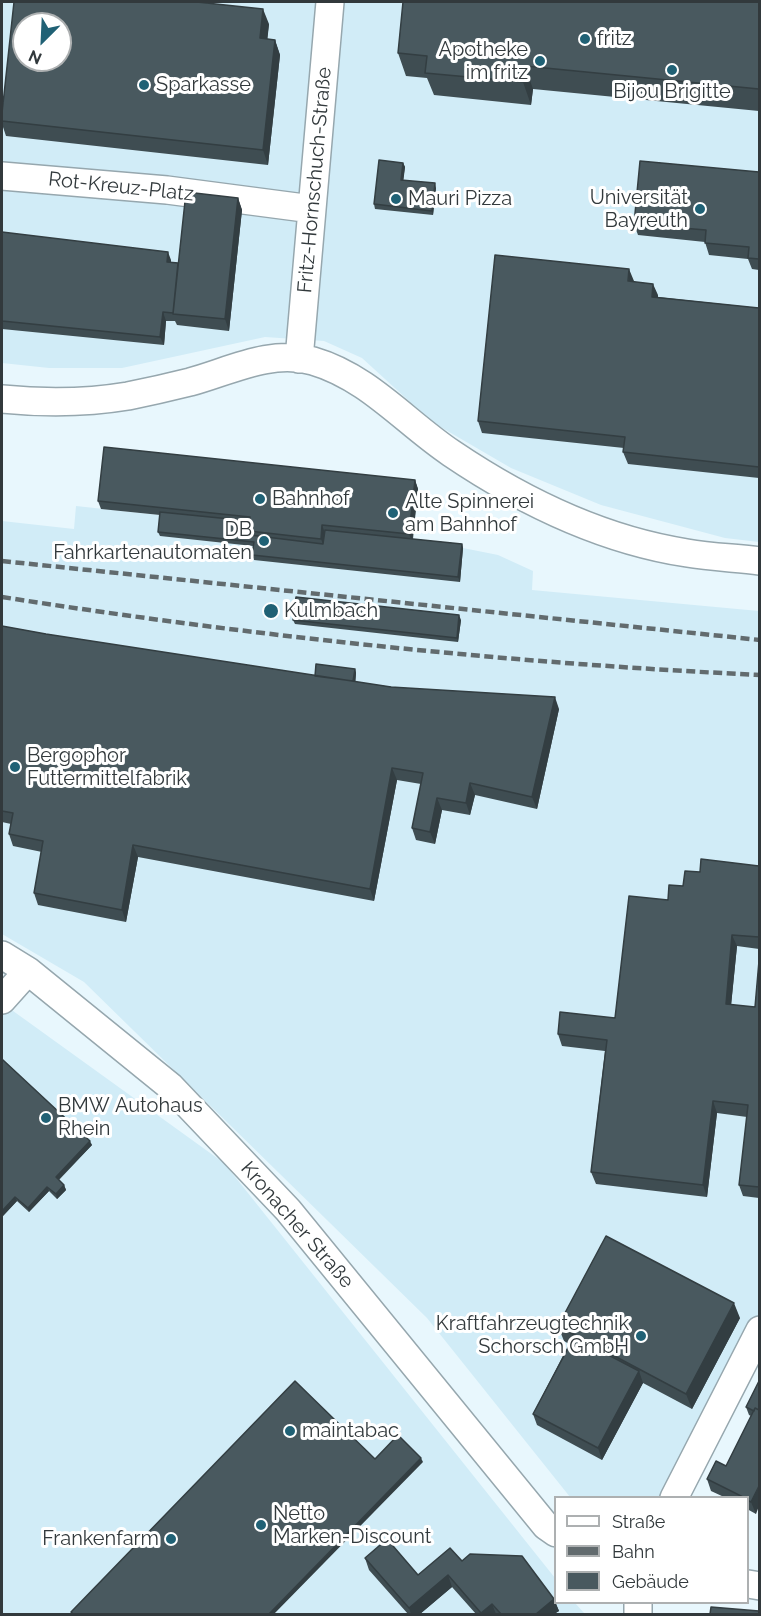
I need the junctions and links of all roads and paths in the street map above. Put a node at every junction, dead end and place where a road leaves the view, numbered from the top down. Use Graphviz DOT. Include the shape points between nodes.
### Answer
graph roads {
  1 [pos="330,2"];
  2 [pos="2,176"];
  3 [pos="312,208"];
  4 [pos="299,358"];
  5 [pos="2,399"];
  6 [pos="759,561"];
  7 [pos="2,955"];
  8 [pos="28,971"];
  9 [pos="2,1000"];
  10 [pos="759,1330"];
  11 [pos="675,1496"];
  12 [pos="554,1532"];
  1 -- 3 [label="street, Fritz-Hornschuch-Straße"];
  2 -- 3 [label="street, Rot-Kreuz-Platz" via="167,190"];
  3 -- 4 [label="street, Fritz-Hornschuch-Straße"];
  4 -- 5 [label="street" via="275,357 127,396 37,402"];
  4 -- 6 [label="street" via="355,380 450,453 523,498 603,532 686,553"];
  7 -- 8 [label="street, Kronacher Straße"];
  8 -- 9 [label="street"];
  8 -- 12 [label="street, Kronacher Straße" via="171,1087 288,1210"];
  10 -- 11 [label="street"];
}
